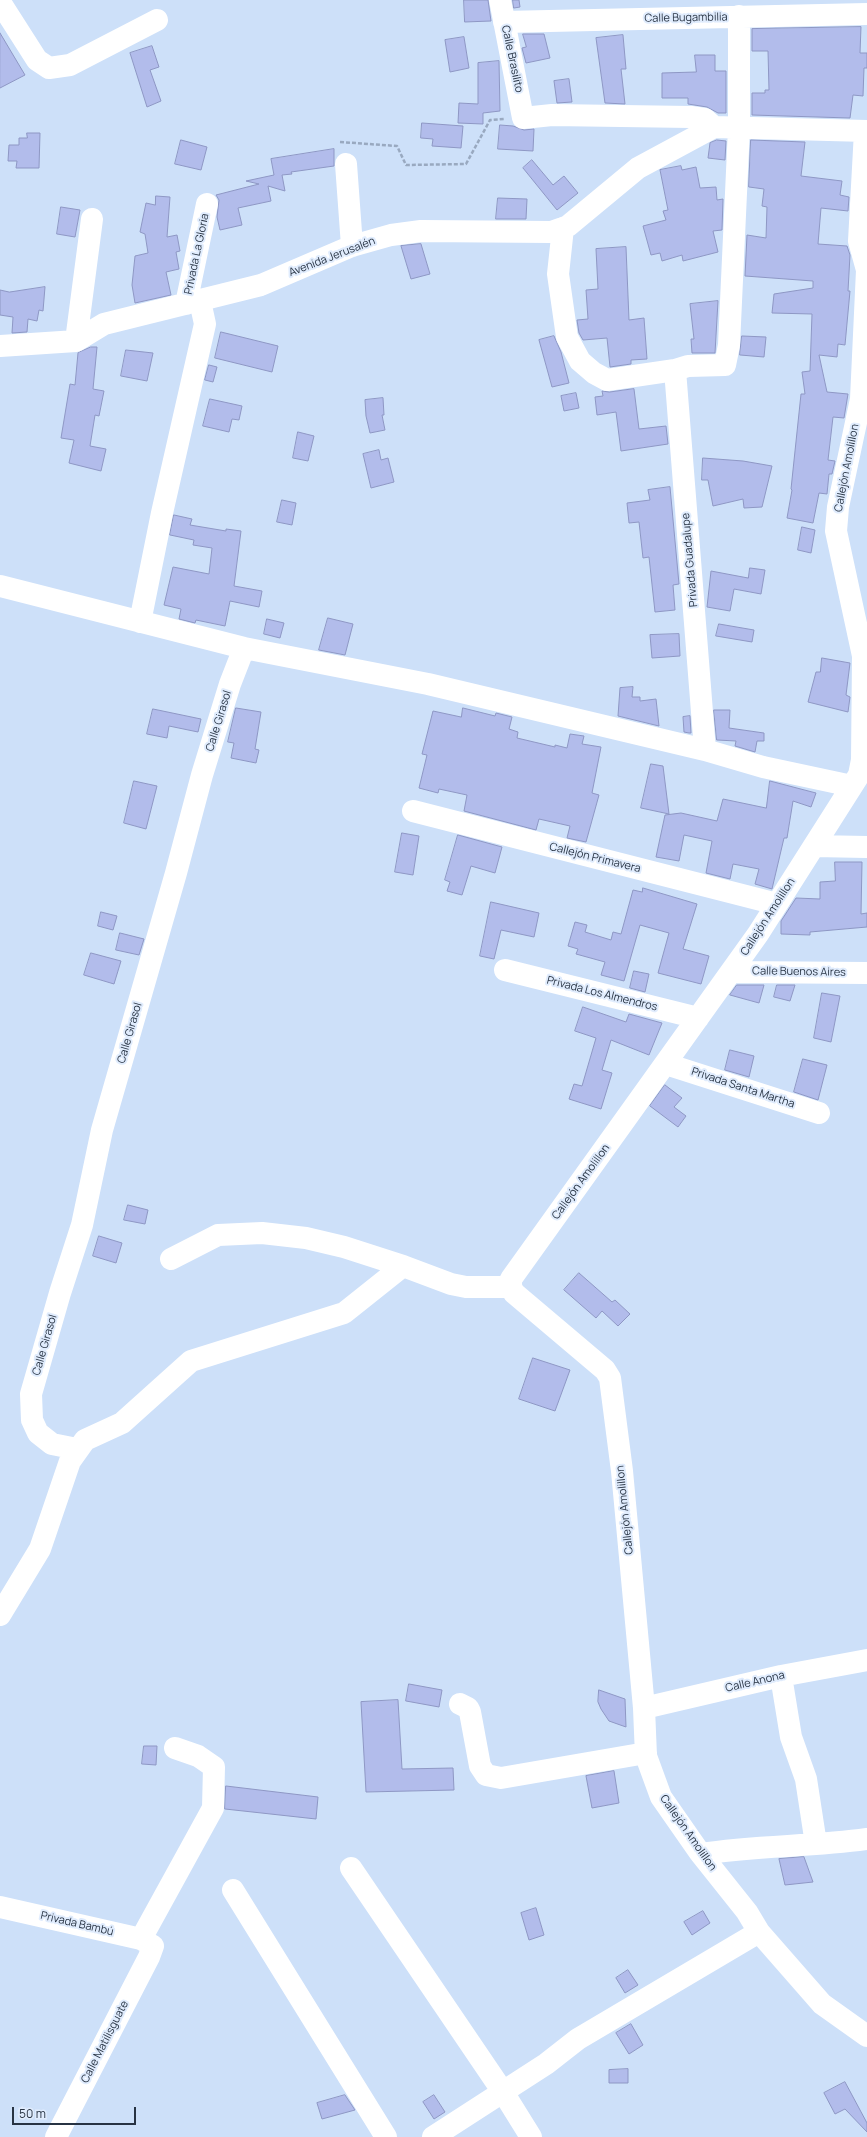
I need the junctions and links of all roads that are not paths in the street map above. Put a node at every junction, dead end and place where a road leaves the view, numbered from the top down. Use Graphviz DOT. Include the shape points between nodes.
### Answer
graph roads {
  1 [pos="500,0"];
  2 [pos="0,2"];
  3 [pos="867,14"];
  4 [pos="739,16"];
  5 [pos="157,20"];
  6 [pos="504,22"];
  7 [pos="714,127"];
  8 [pos="738,128"];
  9 [pos="866,131"];
  10 [pos="346,164"];
  11 [pos="208,204"];
  12 [pos="92,219"];
  13 [pos="563,228"];
  14 [pos="352,246"];
  15 [pos="867,270"];
  16 [pos="193,302"];
  17 [pos="76,341"];
  18 [pos="0,346"];
  19 [pos="674,370"];
  20 [pos="0,586"];
  21 [pos="140,622"];
  22 [pos="244,648"];
  23 [pos="705,750"];
  24 [pos="852,786"];
  25 [pos="413,811"];
  26 [pos="814,846"];
  27 [pos="867,847"];
  28 [pos="777,904"];
  29 [pos="505,970"];
  30 [pos="731,972"];
  31 [pos="867,973"];
  32 [pos="698,1018"];
  33 [pos="666,1064"];
  34 [pos="819,1113"];
  35 [pos="170,1259"];
  36 [pos="402,1266"];
  37 [pos="511,1287"];
  38 [pos="77,1449"];
  39 [pos="0,1615"];
  40 [pos="867,1660"];
  41 [pos="781,1676"];
  42 [pos="460,1704"];
  43 [pos="644,1708"];
  44 [pos="175,1748"];
  45 [pos="646,1753"];
  46 [pos="867,1839"];
  47 [pos="816,1844"];
  48 [pos="701,1854"];
  49 [pos="351,1868"];
  50 [pos="233,1890"];
  51 [pos="0,1907"];
  52 [pos="759,1932"];
  53 [pos="147,1942"];
  54 [pos="867,2036"];
  55 [pos="503,2092"];
  56 [pos="56,2137"];
  57 [pos="386,2137"];
  58 [pos="433,2137"];
  59 [pos="531,2137"];
  1 -- 6 [label="street, Calle Brasilito"];
  2 -- 5 [label="street" via="37,60 49,68 70,65"];
  3 -- 4 [label="street, Calle Bugambilia"];
  4 -- 6 [label="street, Calle Bugambilia"];
  4 -- 8 [label="street"];
  6 -- 7 [label="street, Calle Brasilito" via="523,118 552,115 691,117 705,119"];
  7 -- 8 [label="street"];
  7 -- 13 [label="street, Avenida Jerusalén" via="638,168"];
  8 -- 9 [label="street"];
  8 -- 19 [label="street" via="729,344 725,364 688,366"];
  9 -- 15 [label="street, Callejón Amolillon" via="859,241"];
  10 -- 14 [label="street"];
  11 -- 16 [label="street, Privada La Gloria"];
  12 -- 17 [label="street"];
  13 -- 14 [label="street, Avenida Jerusalén" via="551,232 421,231 391,235"];
  13 -- 19 [label="street" via="558,274 561,310 567,337 580,361 607,380"];
  14 -- 16 [label="street, Avenida Jerusalén" via="261,285"];
  15 -- 24 [label="street, Callejón Amolillon" via="861,399 838,507 836,531 863,656 862,760 859,775"];
  16 -- 17 [label="street, Avenida Jerusalén" via="104,324"];
  16 -- 21 [label="street" via="205,324"];
  17 -- 18 [label="street, Avenida Jerusalén"];
  19 -- 23 [label="street, Privada Guadalupe"];
  20 -- 21 [label="street"];
  21 -- 22 [label="street"];
  22 -- 23 [label="street" via="428,684"];
  22 -- 38 [label="street, Calle Girasol" via="202,775 102,1130 82,1225 31,1394 32,1420 38,1433 52,1444"];
  23 -- 24 [label="street" via="763,767"];
  24 -- 26 [label="street, Callejón Amolillon"];
  25 -- 28 [label="street, Callejón Primavera"];
  26 -- 27 [label="street"];
  26 -- 28 [label="street, Callejón Amolillon"];
  28 -- 30 [label="street, Callejón Amolillon"];
  29 -- 32 [label="street, Privada Los Almendros"];
  30 -- 31 [label="street, Calle Buenos Aires"];
  30 -- 32 [label="street, Callejón Amolillon"];
  32 -- 33 [label="street, Callejón Amolillon"];
  33 -- 34 [label="street, Privada Santa Martha"];
  33 -- 37 [label="street, Callejón Amolillon" via="511,1279"];
  35 -- 36 [label="street" via="218,1235 262,1233 306,1238"];
  36 -- 37 [label="street" via="466,1288"];
  36 -- 38 [label="street" via="344,1313 191,1361 122,1423 85,1440"];
  37 -- 43 [label="street, Callejón Amolillon" via="514,1293 605,1370 610,1378 622,1471"];
  38 -- 39 [label="street" via="70,1461 40,1549"];
  40 -- 41 [label="street, Calle Anona"];
  41 -- 43 [label="street, Calle Anona"];
  41 -- 47 [label="street" via="791,1737 806,1779"];
  42 -- 45 [label="street" via="470,1712 480,1766 486,1775 501,1778"];
  43 -- 45 [label="street, Callejón Amolillon"];
  44 -- 53 [label="street, Calle Matilisguate" via="198,1756 214,1767 213,1808"];
  45 -- 48 [label="street, Callejón Amolillon" via="661,1796"];
  46 -- 47 [label="street"];
  47 -- 48 [label="street" via="733,1849"];
  48 -- 52 [label="street, Callejón Amolillon" via="747,1912"];
  49 -- 55 [label="street"];
  50 -- 57 [label="street"];
  51 -- 53 [label="street, Privada Bambú"];
  52 -- 54 [label="street, Callejón Amolillon" via="822,2004"];
  52 -- 55 [label="street" via="578,2039"];
  53 -- 56 [label="street, Calle Matilisguate" via="149,1957"];
  55 -- 58 [label="street"];
  55 -- 59 [label="street"];
}
